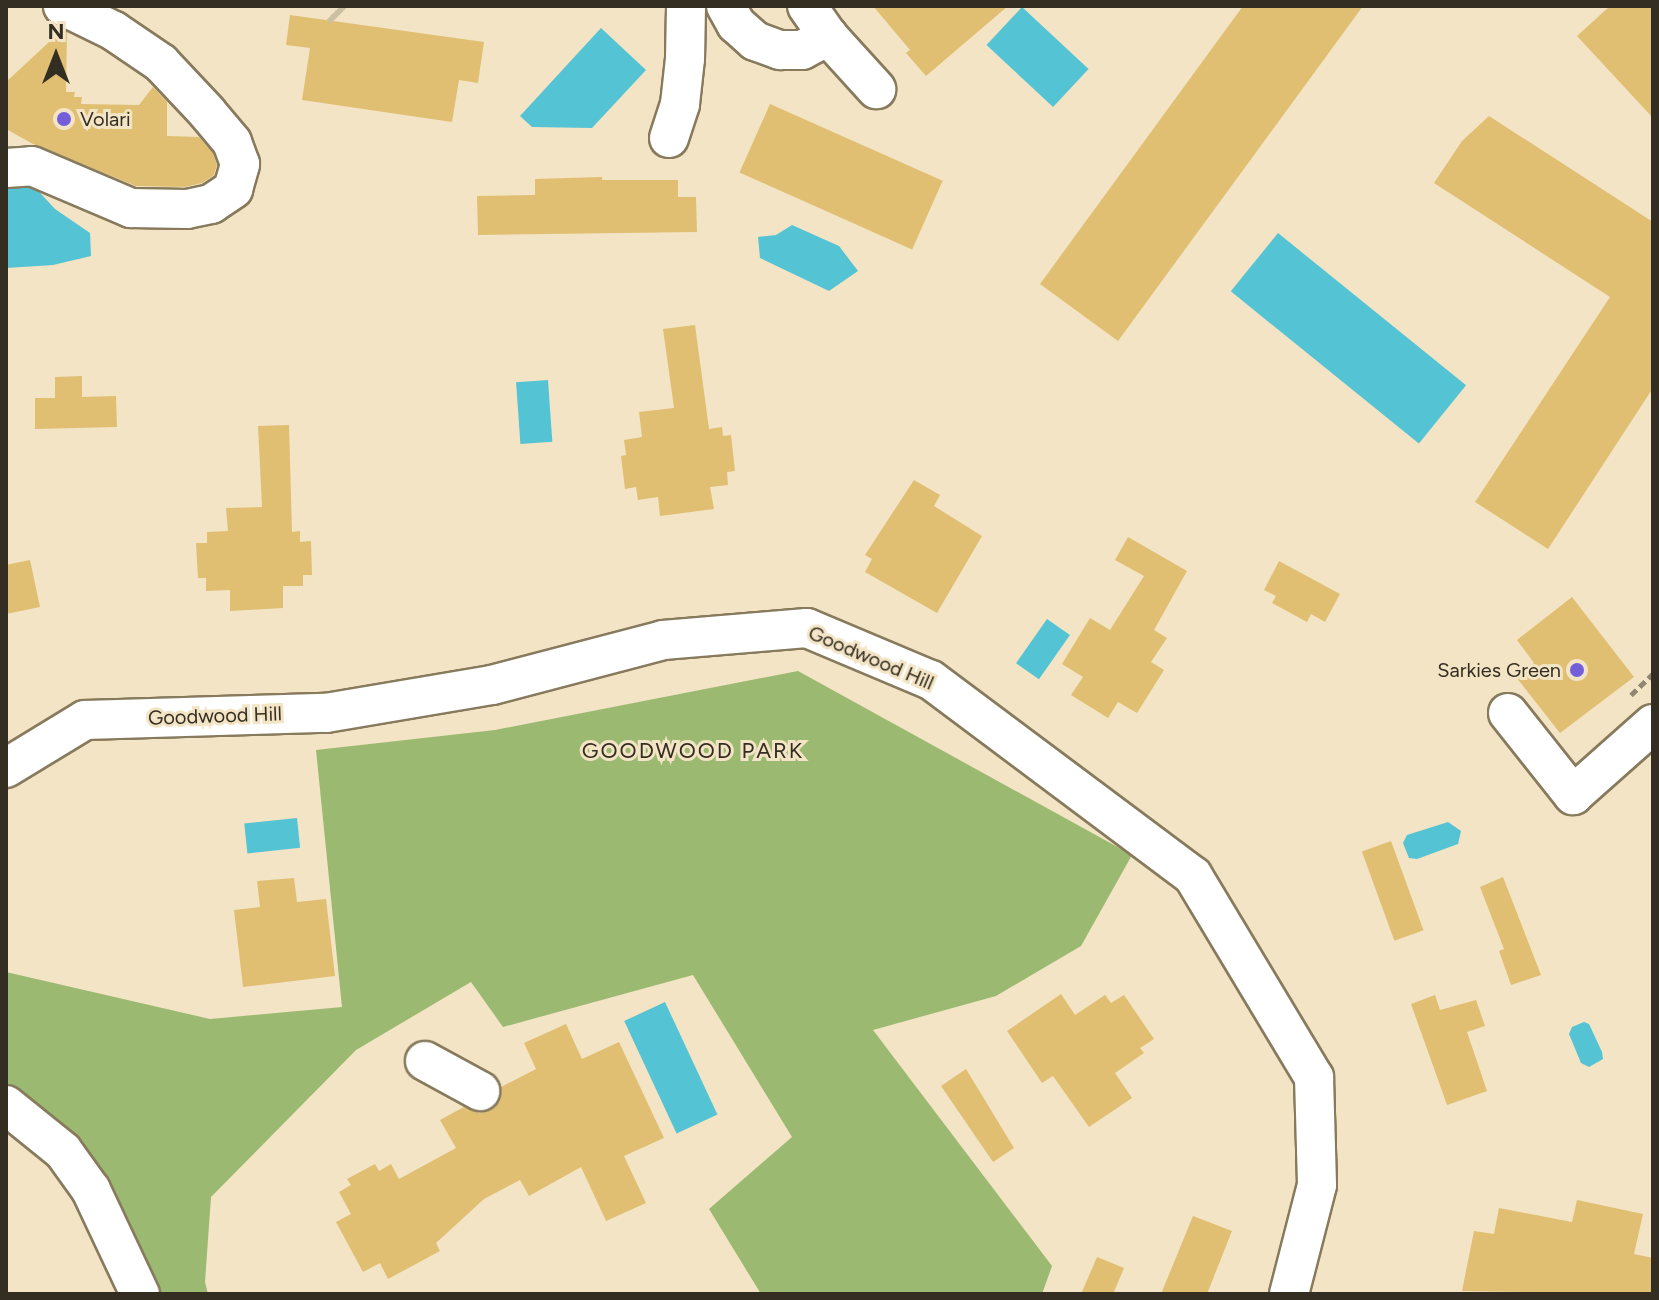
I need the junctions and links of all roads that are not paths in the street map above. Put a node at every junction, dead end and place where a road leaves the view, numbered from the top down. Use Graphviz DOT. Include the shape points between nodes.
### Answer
graph roads {
  1 [pos="63,6"];
  2 [pos="686,6"];
  3 [pos="726,6"];
  4 [pos="817,21"];
  5 [pos="876,89"];
  6 [pos="669,138"];
  7 [pos="6,168"];
  8 [pos="1508,713"];
  9 [pos="1653,724"];
  10 [pos="6,768"];
  11 [pos="425,1061"];
  12 [pos="480,1091"];
  13 [pos="6,1105"];
  14 [pos="140,1294"];
  15 [pos="1289,1294"];
  1 -- 7 [label="street" via="114,31 161,63 207,112 232,142 240,164 233,189 211,204 187,209 131,208 32,166"];
  2 -- 6 [label="street" via="680,104"];
  3 -- 4 [label="street" via="755,41 780,50 802,50"];
  4 -- 5 [label="street"];
  8 -- 9 [label="street" via="1573,795"];
  10 -- 15 [label="street, Goodwood Hill" via="85,720 326,713 492,685 663,640 807,628 931,680 1193,876 1314,1077 1317,1185"];
  11 -- 12 [label="street"];
  13 -- 14 [label="street" via="63,1151 91,1190"];
}
